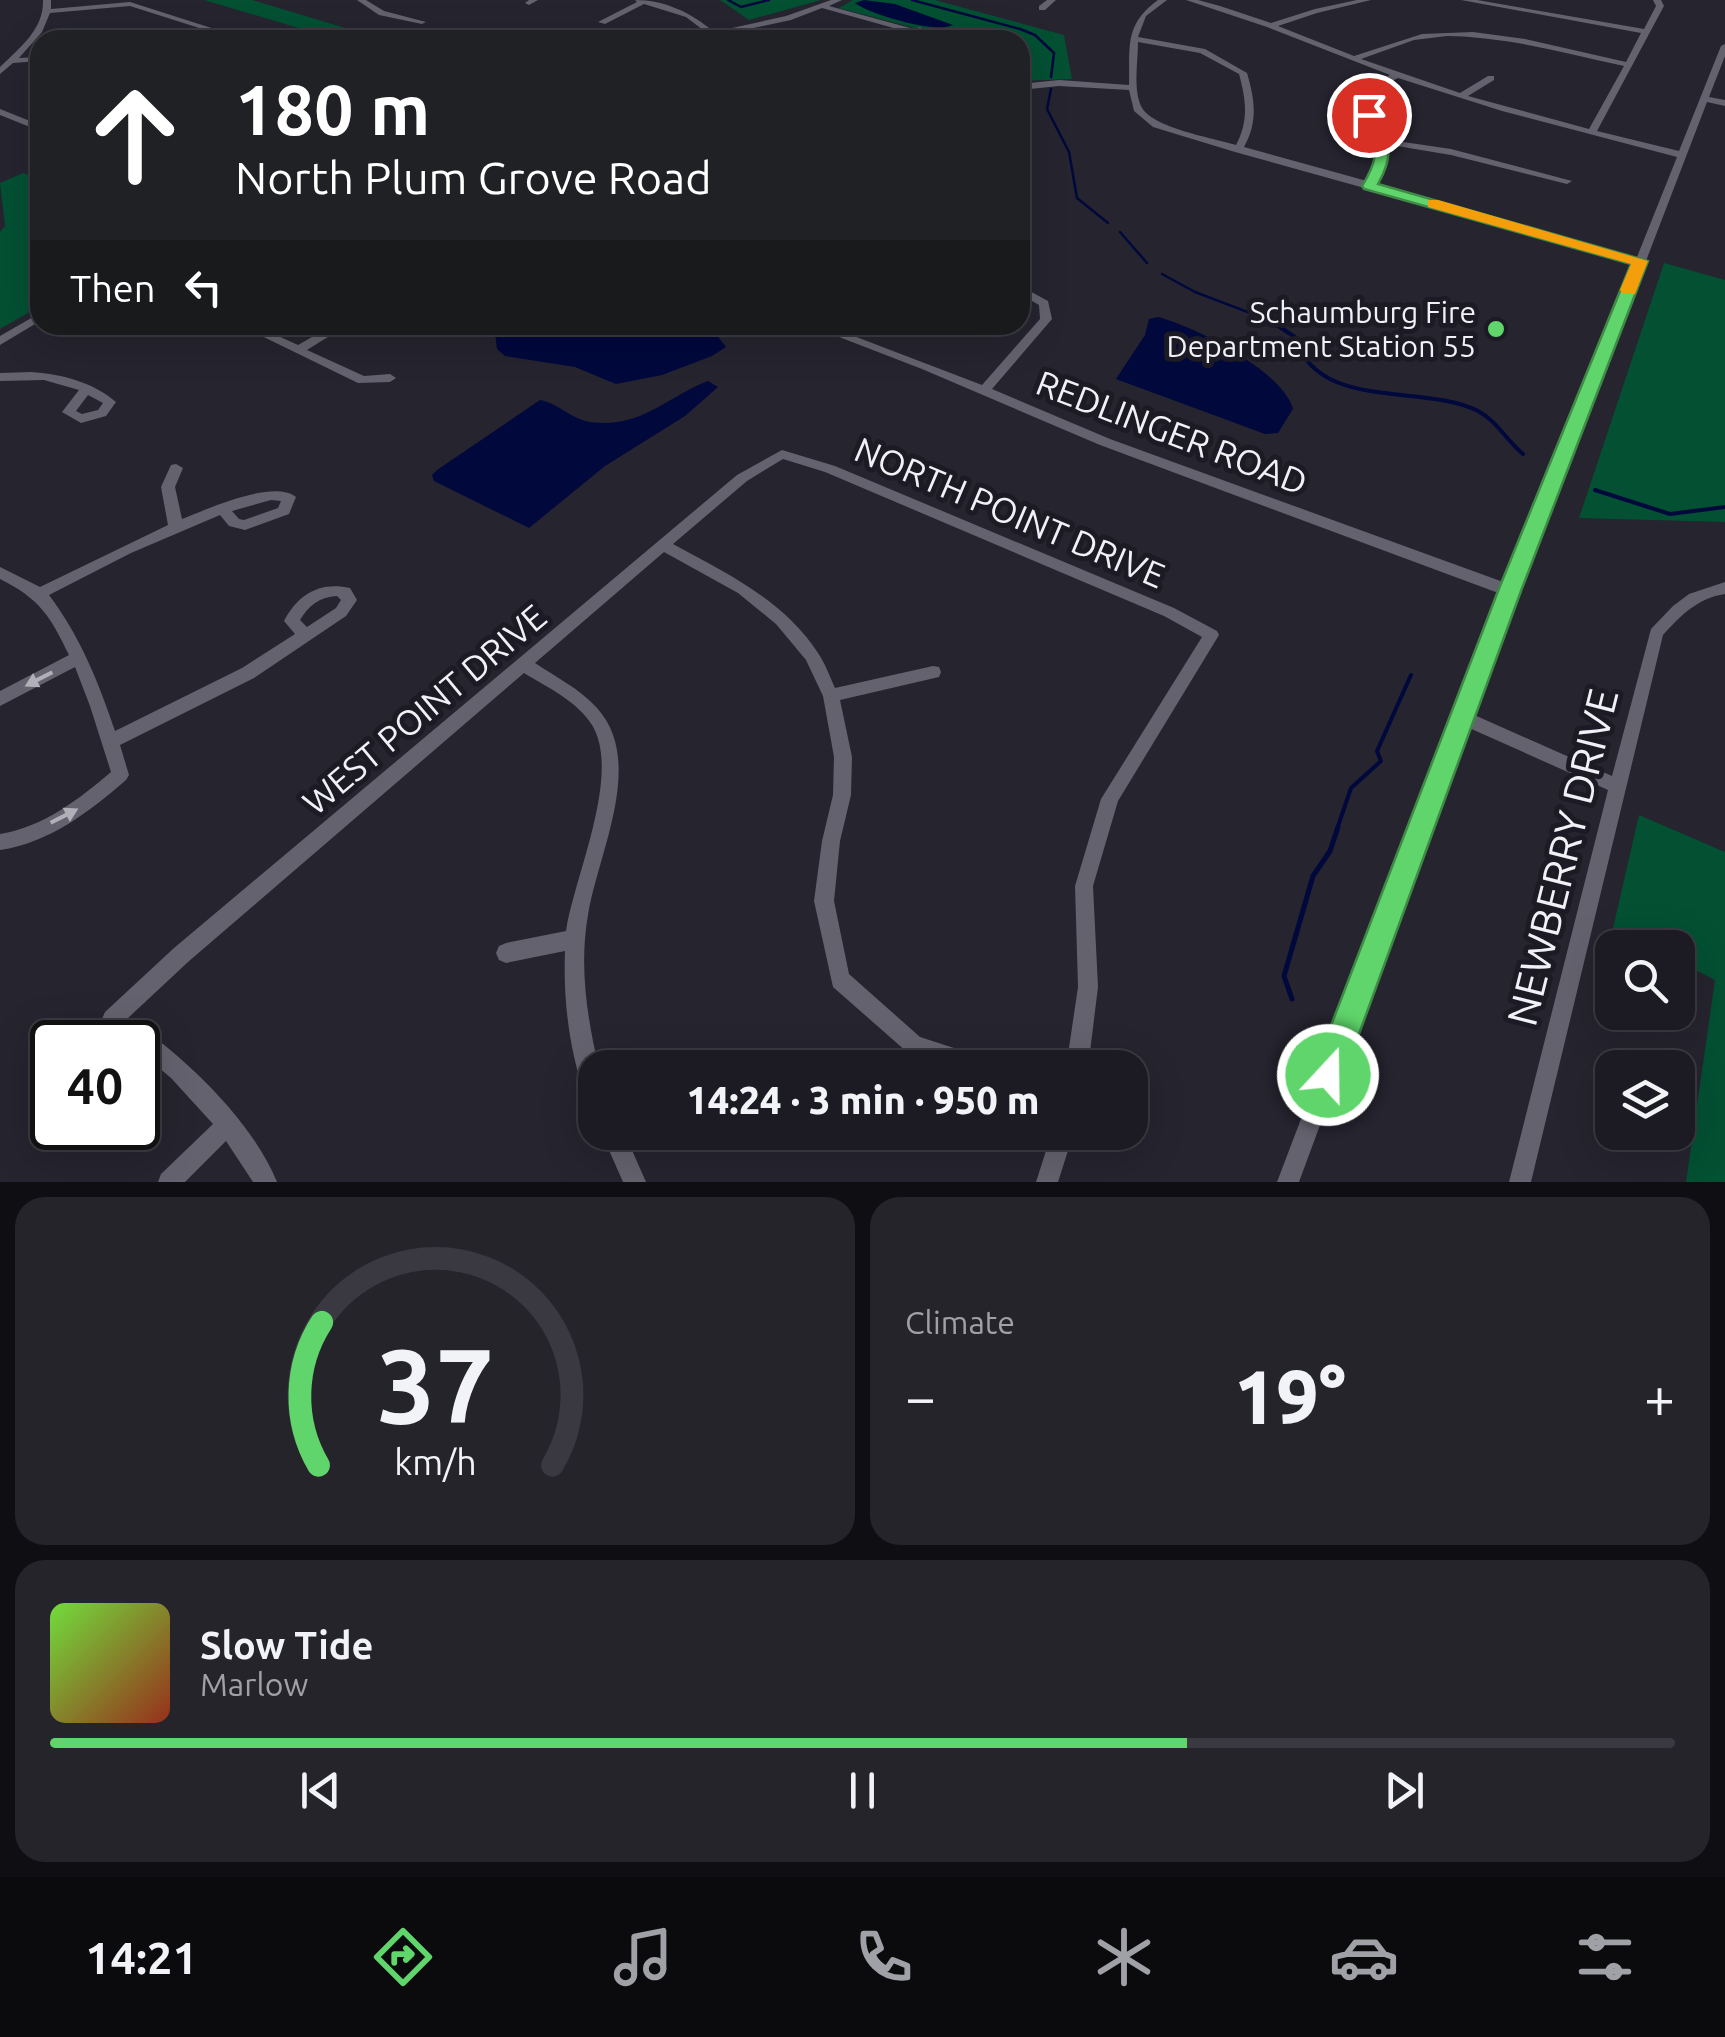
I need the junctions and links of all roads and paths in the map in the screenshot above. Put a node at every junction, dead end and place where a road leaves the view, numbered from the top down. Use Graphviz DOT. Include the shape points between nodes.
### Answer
graph roads {
  1 [pos="47,0"];
  2 [pos="361,0"];
  3 [pos="838,0"];
  4 [pos="1052,0"];
  5 [pos="1164,0"];
  6 [pos="1190,0"];
  7 [pos="1367,0"];
  8 [pos="1466,0"];
  9 [pos="1657,0"];
  10 [pos="642,1"];
  11 [pos="1349,1"];
  12 [pos="825,7"];
  13 [pos="1042,8"];
  14 [pos="48,11"];
  15 [pos="422,22"];
  16 [pos="602,22"];
  17 [pos="1274,26"];
  18 [pos="38,30"];
  19 [pos="213,30"];
  20 [pos="708,30"];
  21 [pos="725,30"];
  22 [pos="907,30"];
  23 [pos="1646,32"];
  24 [pos="1134,40"];
  25 [pos="30,41"];
  26 [pos="1725,46"];
  27 [pos="1356,58"];
  28 [pos="30,60"];
  29 [pos="10,61"];
  30 [pos="1628,65"];
  31 [pos="0,72"];
  32 [pos="1398,75"];
  33 [pos="1491,78"];
  34 [pos="1030,86"];
  35 [pos="1133,88"];
  36 [pos="1462,96"];
  37 [pos="1704,99"];
  38 [pos="1725,103"];
  39 [pos="0,112"];
  40 [pos="30,124"];
  41 [pos="1592,133"];
  42 [pos="1381,141"];
  43 [pos="1238,150"];
  44 [pos="1682,155"];
  45 [pos="1567,182"];
  46 [pos="1369,186"];
  47 [pos="1640,261"];
  48 [pos="1030,295"];
  49 [pos="30,322"];
  50 [pos="266,335"];
  51 [pos="324,335"];
  52 [pos="840,335"];
  53 [pos="0,341"];
  54 [pos="298,350"];
  55 [pos="0,377"];
  56 [pos="390,378"];
  57 [pos="86,389"];
  58 [pos="985,390"];
  59 [pos="782,454"];
  60 [pos="176,468"];
  61 [pos="224,511"];
  62 [pos="176,527"];
  63 [pos="663,544"];
  64 [pos="0,572"];
  65 [pos="1725,588"];
  66 [pos="1510,591"];
  67 [pos="40,594"];
  68 [pos="305,635"];
  69 [pos="78,658"];
  70 [pos="522,664"];
  71 [pos="934,672"];
  72 [pos="830,696"];
  73 [pos="0,700"];
  74 [pos="1462,717"];
  75 [pos="111,741"];
  76 [pos="1619,787"];
  77 [pos="0,842"];
  78 [pos="575,939"];
  79 [pos="506,954"];
  80 [pos="583,1050"];
  81 [pos="929,1050"];
  82 [pos="1079,1050"];
  83 [pos="227,1125"];
  84 [pos="620,1150"];
  85 [pos="1057,1150"];
  86 [pos="169,1182"];
  87 [pos="266,1182"];
  88 [pos="635,1182"];
  89 [pos="1047,1182"];
  90 [pos="1288,1182"];
  91 [pos="1520,1182"];
  1 -- 14 [label="street"];
  2 -- 15 [label="street" via="382,13"];
  3 -- 12 [label="street"];
  4 -- 13 [label="street"];
  5 -- 24 [label="street" via="1143,15"];
  6 -- 17 [label="street"];
  7 -- 11 [label="street"];
  8 -- 23 [label="street"];
  9 -- 23 [label="street"];
  10 -- 16 [label="street"];
  10 -- 20 [label="street" via="689,15"];
  11 -- 17 [label="street"];
  12 -- 21 [label="street"];
  12 -- 22 [label="street"];
  14 -- 18 [label="street"];
  14 -- 19 [label="street" via="130,4"];
  17 -- 27 [label="street"];
  23 -- 30 [label="street"];
  24 -- 35 [label="street"];
  24 -- 43 [label="street" via="1202,51 1243,73 1252,120"];
  25 -- 29 [label="street"];
  26 -- 37 [label="street"];
  27 -- 30 [label="street" via="1444,34 1498,38"];
  27 -- 32 [label="street"];
  28 -- 29 [label="street"];
  29 -- 31 [label="street"];
  30 -- 41 [label="street"];
  32 -- 36 [label="street"];
  32 -- 42 [label="street" via="1375,86 1367,102"];
  33 -- 36 [label="street"];
  34 -- 35 [label="street"];
  35 -- 43 [label="street" via="1138,111 1156,125"];
  36 -- 41 [label="street"];
  37 -- 38 [label="street"];
  37 -- 44 [label="street"];
  39 -- 40 [label="street"];
  41 -- 44 [label="street"];
  42 -- 45 [label="street"];
  42 -- 46 [label="street" via="1383,163"];
  43 -- 46 [label="street"];
  44 -- 47 [label="street"];
  46 -- 47 [label="street"];
  47 -- 66 [label="street"];
  48 -- 58 [label="street" via="1044,303 1046,319"];
  49 -- 53 [label="street"];
  50 -- 54 [label="street"];
  51 -- 54 [label="street"];
  52 -- 58 [label="street, REDLINGER ROAD"];
  54 -- 56 [label="street" via="362,380"];
  55 -- 57 [label="street" via="59,376"];
  58 -- 66 [label="street, REDLINGER ROAD" via="1105,442"];
  59 -- 63 [label="street, WEST POINT DRIVE"];
  59 -- 82 [label="street, NORTH POINT DRIVE" via="1212,635 1110,799 1084,886 1088,987"];
  60 -- 62 [label="street" via="168,488"];
  61 -- 62 [label="street"];
  62 -- 67 [label="street" via="103,557"];
  63 -- 70 [label="street, WEST POINT DRIVE"];
  63 -- 72 [label="street" via="743,589 782,620 812,656"];
  64 -- 67 [label="street"];
  65 -- 76 [label="street, NEWBERRY DRIVE" via="1679,606 1656,633"];
  66 -- 74 [label="street"];
  67 -- 69 [label="street"];
  68 -- 75 [label="street" via="248,673"];
  69 -- 73 [label="street, one-way"];
  69 -- 75 [label="street"];
  70 -- 78 [label="street" via="588,709 609,744 612,788 581,889"];
  70 -- 83 [label="street, WEST POINT DRIVE" via="112,1019 151,1043"];
  71 -- 72 [label="street"];
  72 -- 81 [label="street" via="842,795 824,901 840,980 914,1045"];
  74 -- 76 [label="street"];
  74 -- 90 [label="street"];
  77 -- 75 [label="street, one-way" via="86,805 120,776"];
  76 -- 91 [label="street, NEWBERRY DRIVE"];
  78 -- 79 [label="street"];
  78 -- 80 [label="street"];
  83 -- 86 [label="street"];
  83 -- 87 [label="street"];
  84 -- 88 [label="street"];
  85 -- 89 [label="street"];
}
